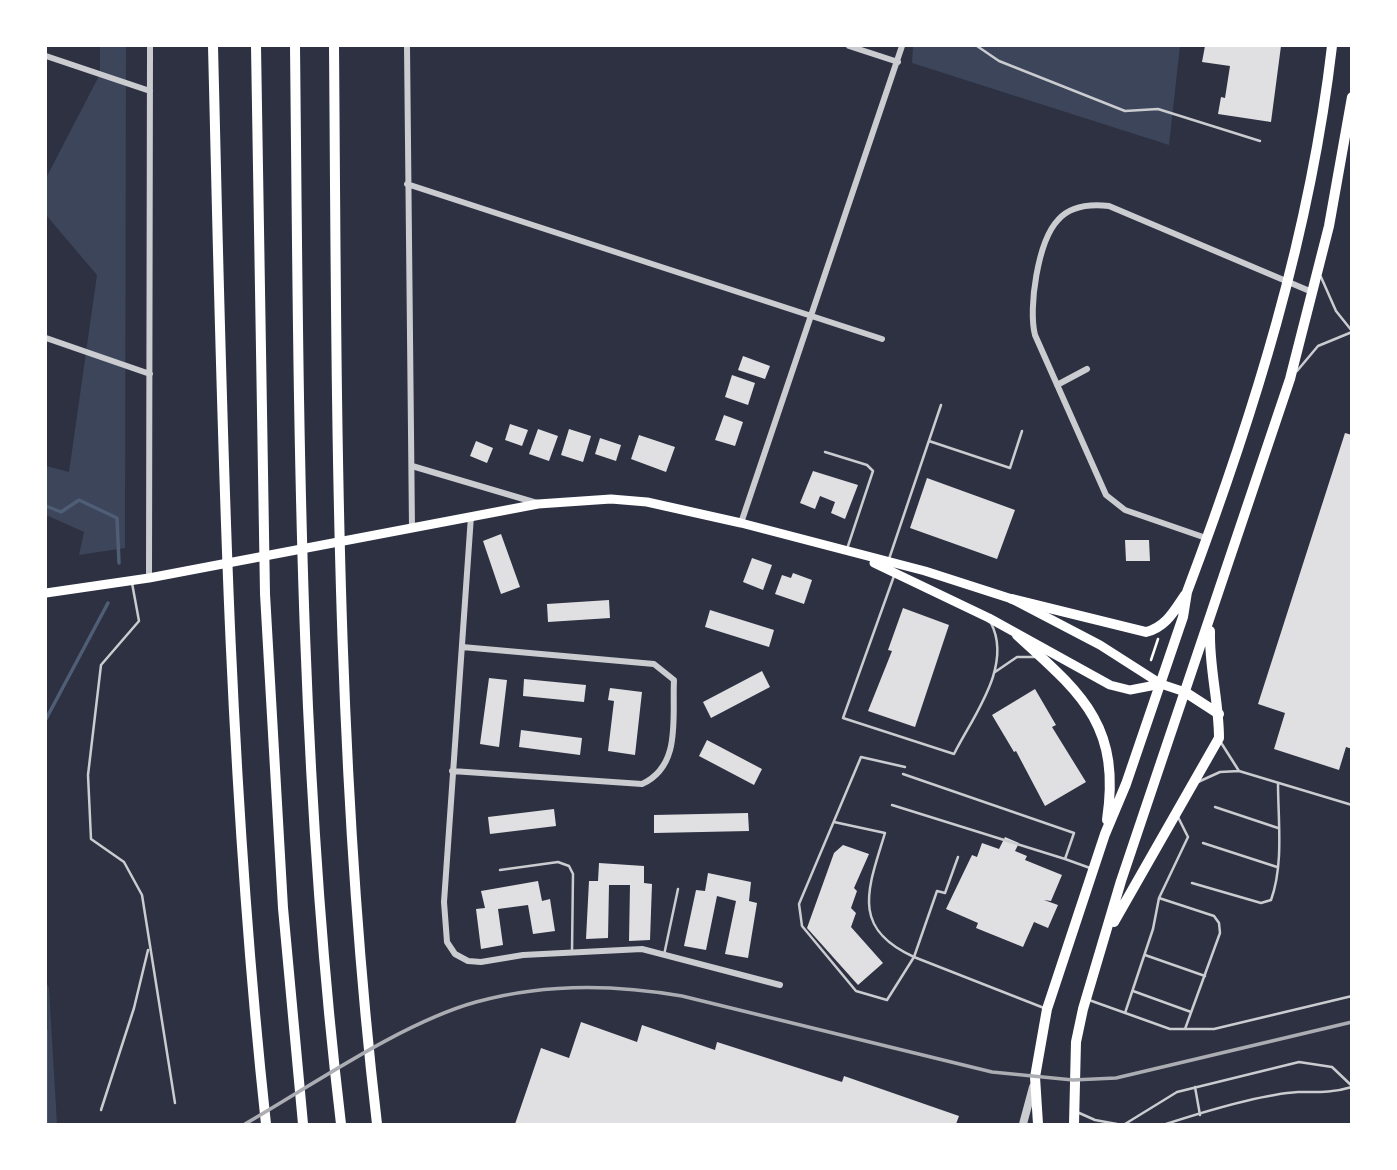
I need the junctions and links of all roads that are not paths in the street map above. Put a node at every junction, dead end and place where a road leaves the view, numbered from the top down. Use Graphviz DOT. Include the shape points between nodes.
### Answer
graph roads {
  1 [pos="150,46"];
  2 [pos="213,46"];
  3 [pos="256,46"];
  4 [pos="295,46"];
  5 [pos="334,46"];
  6 [pos="407,46"];
  7 [pos="849,46"];
  8 [pos="902,46"];
  9 [pos="977,46"];
  10 [pos="1332,46"];
  11 [pos="46,56"];
  12 [pos="898,62"];
  13 [pos="150,91"];
  14 [pos="1352,97"];
  15 [pos="1260,141"];
  16 [pos="407,184"];
  17 [pos="1318,270"];
  18 [pos="1287,283"];
  19 [pos="1312,292"];
  20 [pos="810,316"];
  21 [pos="1352,332"];
  22 [pos="46,338"];
  23 [pos="882,339"];
  24 [pos="1087,369"];
  25 [pos="150,374"];
  26 [pos="1290,379"];
  27 [pos="1057,385"];
  28 [pos="941,405"];
  29 [pos="1022,431"];
  30 [pos="929,441"];
  31 [pos="825,452"];
  32 [pos="412,466"];
  33 [pos="538,504"];
  34 [pos="471,516"];
  35 [pos="741,523"];
  36 [pos="412,528"];
  37 [pos="1206,538"];
  38 [pos="851,554"];
  39 [pos="887,562"];
  40 [pos="895,573"];
  41 [pos="149,578"];
  42 [pos="132,580"];
  43 [pos="1187,592"];
  44 [pos="46,593"];
  45 [pos="1012,599"];
  46 [pos="1211,616"];
  47 [pos="989,618"];
  48 [pos="1017,635"];
  49 [pos="462,647"];
  50 [pos="1042,658"];
  51 [pos="995,672"];
  52 [pos="1161,684"];
  53 [pos="1185,692"];
  54 [pos="1219,714"];
  55 [pos="1219,738"];
  56 [pos="905,767"];
  57 [pos="452,771"];
  58 [pos="1239,771"];
  59 [pos="903,774"];
  60 [pos="1196,783"];
  61 [pos="1278,783"];
  62 [pos="892,805"];
  63 [pos="1352,805"];
  64 [pos="1215,807"];
  65 [pos="1176,814"];
  66 [pos="834,822"];
  67 [pos="1278,828"];
  68 [pos="1105,834"];
  69 [pos="1203,843"];
  70 [pos="958,857"];
  71 [pos="1065,859"];
  72 [pos="1277,867"];
  73 [pos="500,870"];
  74 [pos="1093,870"];
  75 [pos="1192,883"];
  76 [pos="678,890"];
  77 [pos="1159,898"];
  78 [pos="1102,944"];
  79 [pos="149,947"];
  80 [pos="572,953"];
  81 [pos="664,955"];
  82 [pos="1144,955"];
  83 [pos="914,957"];
  84 [pos="1205,976"];
  85 [pos="780,985"];
  86 [pos="1133,991"];
  87 [pos="1352,996"];
  88 [pos="1086,998"];
  89 [pos="1047,1009"];
  90 [pos="1191,1012"];
  91 [pos="1125,1013"];
  92 [pos="1185,1029"];
  93 [pos="1035,1077"];
  94 [pos="1352,1086"];
  95 [pos="1195,1087"];
  96 [pos="175,1103"];
  97 [pos="101,1110"];
  98 [pos="1072,1110"];
  99 [pos="1200,1115"];
  100 [pos="265,1125"];
  101 [pos="303,1125"];
  102 [pos="341,1125"];
  103 [pos="377,1125"];
  104 [pos="1023,1125"];
  105 [pos="1038,1125"];
  106 [pos="1074,1125"];
  107 [pos="1117,1125"];
  108 [pos="1125,1125"];
  109 [pos="1166,1125"];
  1 -- 13 [label="street"];
  2 -- 100 [label="highway" via="224,525 245,919"];
  3 -- 101 [label="highway" via="263,518 272,755"];
  4 -- 102 [label="highway" via="302,588 317,881"];
  5 -- 103 [label="highway" via="338,581 354,874"];
  6 -- 16 [label="street"];
  7 -- 12 [label="street"];
  8 -- 12 [label="street"];
  9 -- 15 [label="lane" via="999,61 1125,111 1158,109"];
  10 -- 18 [label="main road" via="1321,129"];
  11 -- 13 [label="street"];
  12 -- 20 [label="street"];
  13 -- 25 [label="street"];
  14 -- 17 [label="main road"];
  16 -- 20 [label="street"];
  16 -- 32 [label="street"];
  17 -- 19 [label="main road"];
  17 -- 21 [label="lane" via="1336,311"];
  18 -- 19 [label="street"];
  18 -- 27 [label="street" via="1109,206 1088,204 1067,212 1049,236 1031,296 1035,335"];
  18 -- 37 [label="main road"];
  19 -- 26 [label="main road"];
  20 -- 23 [label="street"];
  20 -- 35 [label="street"];
  21 -- 26 [label="lane" via="1318,346"];
  22 -- 25 [label="street"];
  24 -- 27 [label="street"];
  25 -- 41 [label="street"];
  26 -- 46 [label="main road"];
  27 -- 37 [label="street" via="1106,495 1125,510"];
  28 -- 30 [label="lane"];
  29 -- 30 [label="lane" via="1010,468"];
  30 -- 39 [label="lane"];
  31 -- 38 [label="lane" via="873,471"];
  32 -- 33 [label="street"];
  32 -- 36 [label="street"];
  33 -- 34 [label="main road"];
  33 -- 35 [label="main road" via="611,499 647,502"];
  34 -- 36 [label="main road"];
  34 -- 49 [label="street"];
  35 -- 38 [label="main road"];
  36 -- 41 [label="main road"];
  37 -- 43 [label="main road"];
  38 -- 39 [label="main road"];
  38 -- 40 [label="main road"];
  39 -- 45 [label="main road"];
  40 -- 47 [label="main road"];
  40 -- 51 [label="lane" via="843,718 954,754"];
  41 -- 42 [label="main road"];
  42 -- 44 [label="main road"];
  42 -- 79 [label="lane" via="139,621 101,665 88,775 90,839 133,873 142,895"];
  43 -- 45 [label="main road" via="1170,618 1146,632"];
  43 -- 52 [label="main road"];
  45 -- 52 [label="main road" via="1100,645"];
  46 -- 53 [label="main road"];
  46 -- 54 [label="main road" via="1211,674"];
  47 -- 48 [label="main road"];
  47 -- 51 [label="lane" via="997,641"];
  48 -- 50 [label="main road"];
  48 -- 52 [label="main road" via="1110,685 1130,690"];
  49 -- 57 [label="street"];
  49 -- 57 [label="street" via="654,664 674,681 671,752 665,768 642,784"];
  50 -- 51 [label="lane" via="1017,657"];
  50 -- 68 [label="main road" via="1087,705 1099,726 1111,770"];
  52 -- 53 [label="main road"];
  52 -- 68 [label="main road"];
  53 -- 54 [label="main road"];
  53 -- 78 [label="main road"];
  54 -- 55 [label="main road"];
  55 -- 58 [label="lane"];
  55 -- 60 [label="main road"];
  56 -- 66 [label="lane" via="861,757"];
  57 -- 80 [label="street" via="447,942 455,954 468,961"];
  58 -- 60 [label="lane" via="1220,772"];
  58 -- 61 [label="lane"];
  59 -- 71 [label="lane" via="1074,833"];
  60 -- 65 [label="main road"];
  61 -- 63 [label="lane"];
  61 -- 67 [label="lane"];
  62 -- 71 [label="lane"];
  64 -- 67 [label="lane"];
  65 -- 77 [label="lane" via="1188,837"];
  65 -- 78 [label="main road"];
  66 -- 83 [label="lane" via="885,833 867,899 869,912 883,939"];
  66 -- 83 [label="lane" via="799,904 802,926 856,991 887,1000"];
  67 -- 72 [label="lane"];
  68 -- 74 [label="main road"];
  69 -- 72 [label="lane"];
  70 -- 83 [label="lane" via="946,894 937,891"];
  71 -- 74 [label="lane"];
  72 -- 75 [label="lane" via="1271,900 1261,903"];
  73 -- 80 [label="lane" via="558,862 569,866 573,874"];
  74 -- 89 [label="main road"];
  76 -- 81 [label="lane"];
  77 -- 82 [label="lane"];
  77 -- 84 [label="lane" via="1213,916 1219,923 1220,933"];
  78 -- 88 [label="main road"];
  79 -- 96 [label="lane"];
  79 -- 97 [label="lane"];
  80 -- 81 [label="street" via="642,949"];
  81 -- 85 [label="street"];
  82 -- 84 [label="lane"];
  82 -- 86 [label="lane"];
  83 -- 89 [label="lane"];
  84 -- 90 [label="lane"];
  86 -- 90 [label="lane"];
  86 -- 91 [label="lane"];
  87 -- 92 [label="lane" via="1213,1029"];
  88 -- 91 [label="lane"];
  88 -- 98 [label="main road" via="1076,1042"];
  89 -- 93 [label="main road"];
  90 -- 92 [label="lane"];
  91 -- 92 [label="lane" via="1170,1029"];
  93 -- 104 [label="street"];
  93 -- 105 [label="main road"];
  94 -- 95 [label="lane" via="1332,1066 1299,1062"];
  94 -- 99 [label="lane"];
  95 -- 99 [label="lane"];
  95 -- 108 [label="lane" via="1177,1091"];
  98 -- 106 [label="main road"];
  98 -- 107 [label="lane"];
  99 -- 109 [label="lane"];
}
